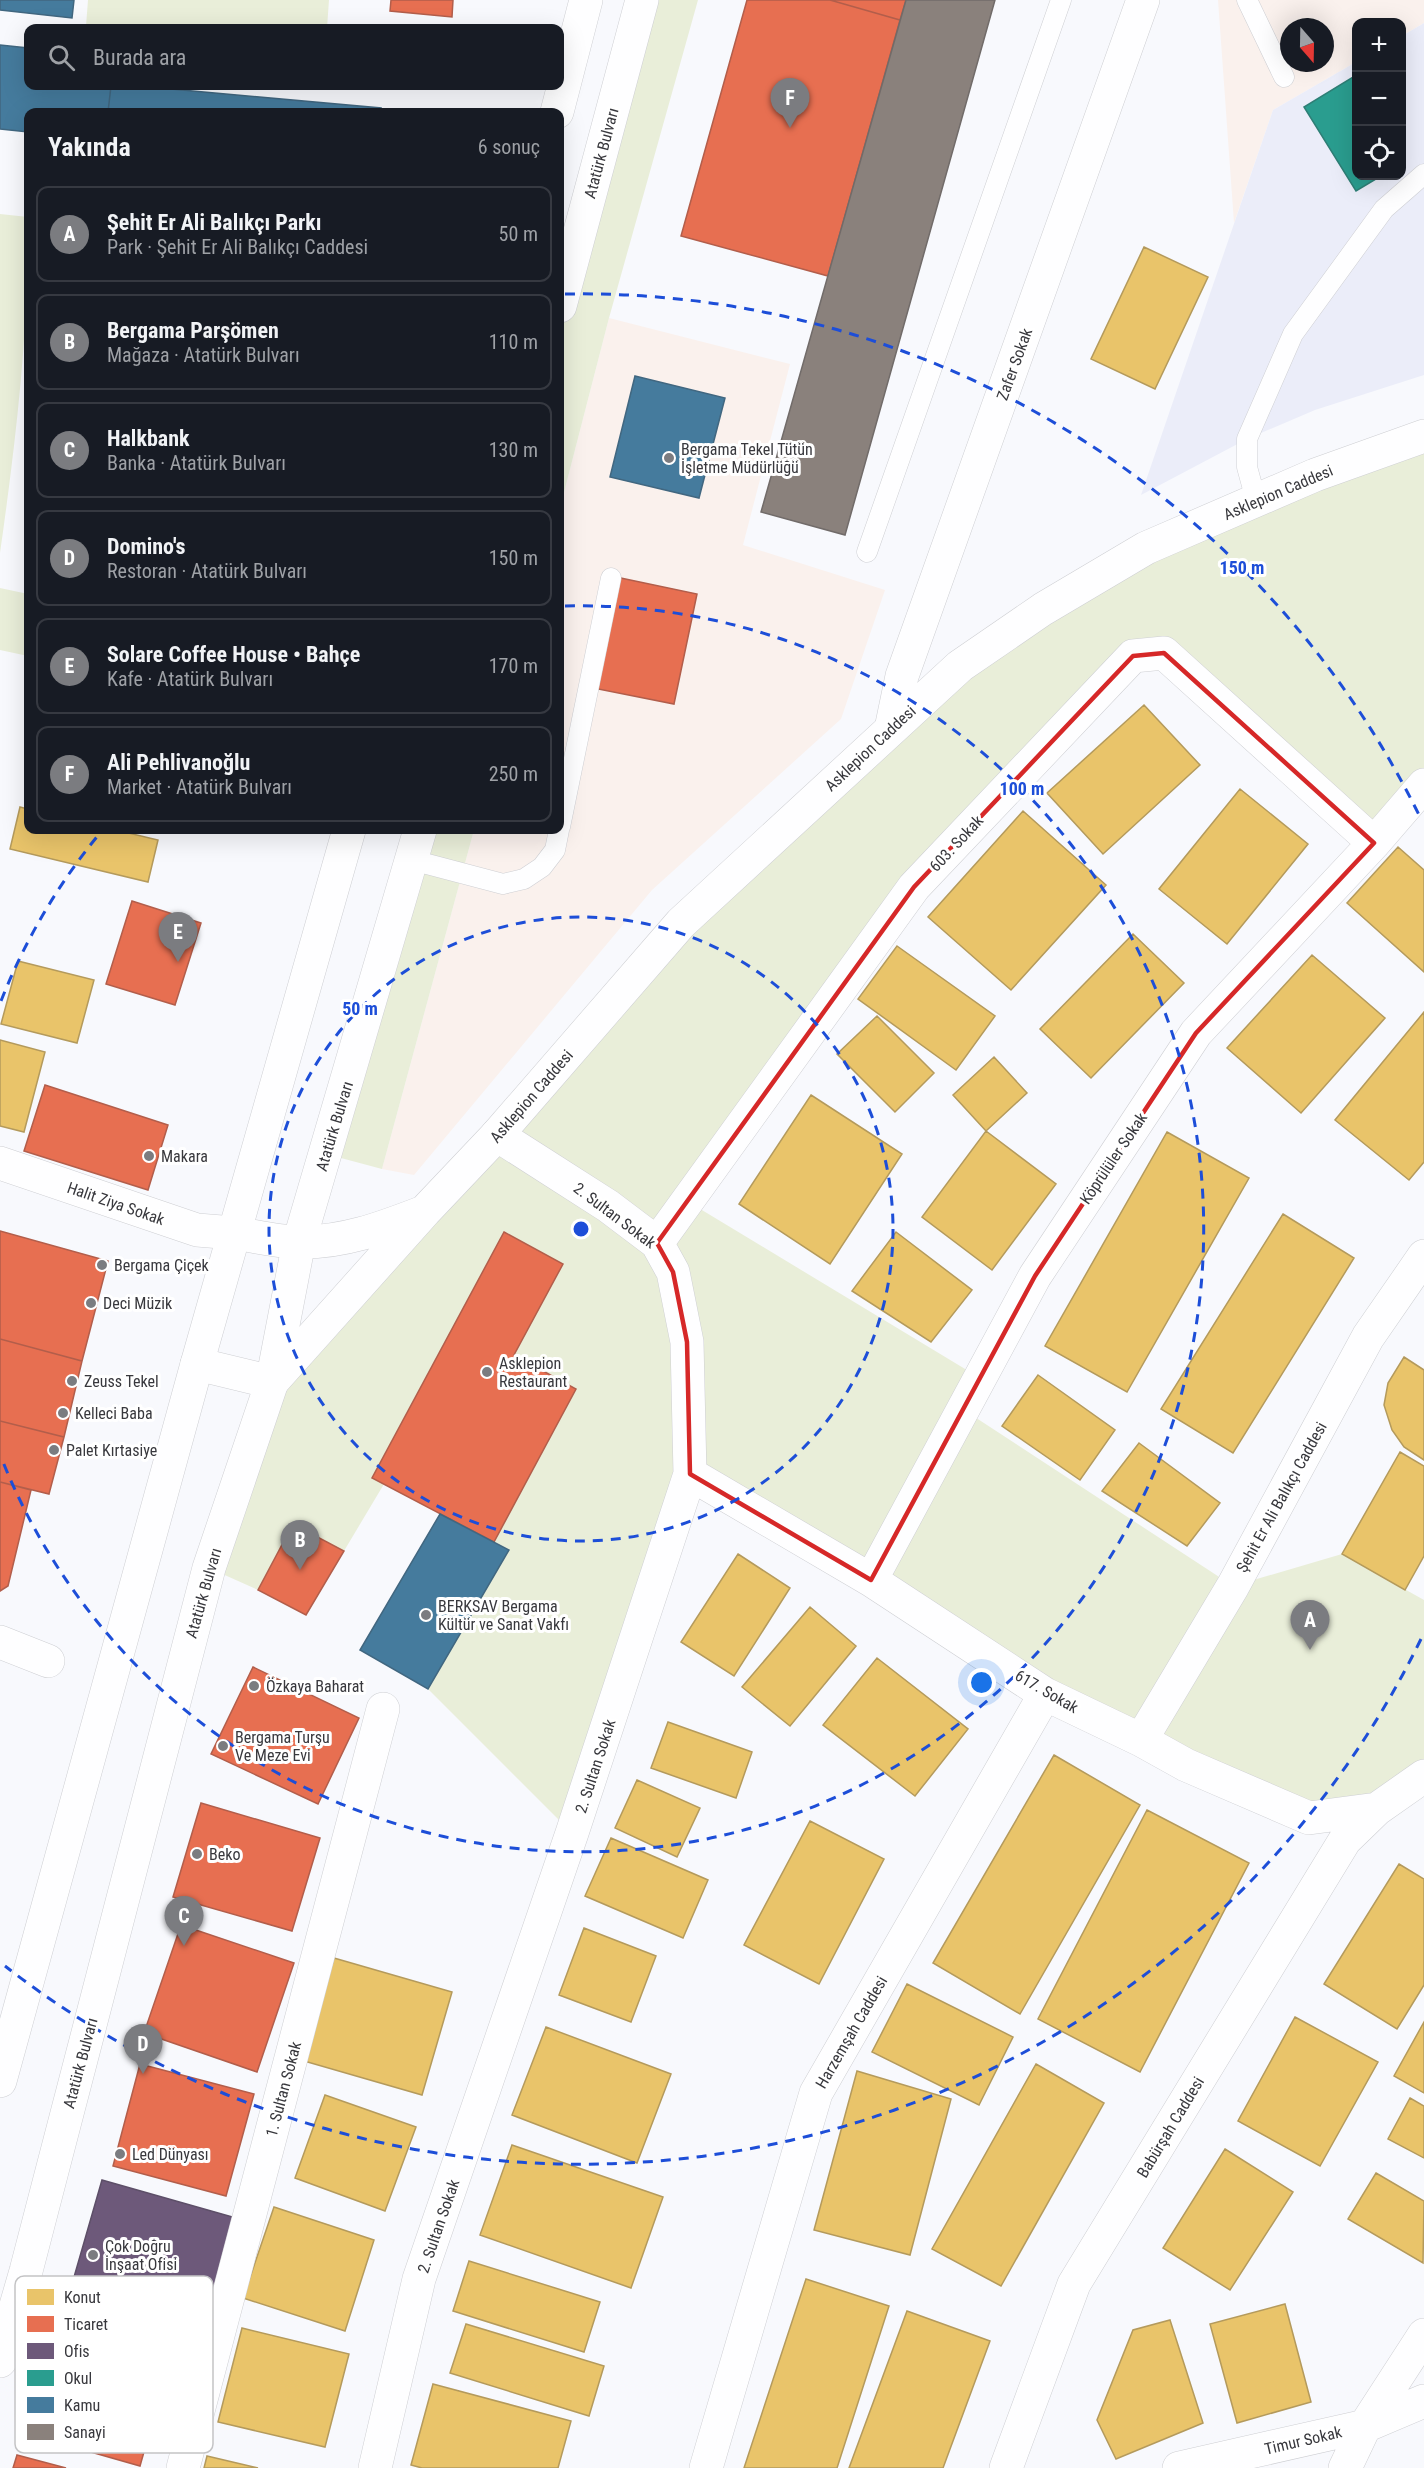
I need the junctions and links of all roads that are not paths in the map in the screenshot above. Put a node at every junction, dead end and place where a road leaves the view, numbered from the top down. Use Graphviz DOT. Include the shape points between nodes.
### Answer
graph roads {
  1 [pos="586,0"];
  2 [pos="642,0"];
  3 [pos="1061,0"];
  4 [pos="1143,0"];
  5 [pos="1247,0"];
  6 [pos="1284,77"];
  7 [pos="564,85"];
  8 [pos="563,90"];
  9 [pos="558,108"];
  10 [pos="1424,174"];
  11 [pos="564,291"];
  12 [pos="1424,436"];
  13 [pos="1256,500"];
  14 [pos="867,552"];
  15 [pos="611,578"];
  16 [pos="891,729"];
  17 [pos="1424,784"];
  18 [pos="564,804"];
  19 [pos="348,834"];
  20 [pos="558,834"];
  21 [pos="1374,843"];
  22 [pos="416,845"];
  23 [pos="497,1135"];
  24 [pos="0,1163"];
  25 [pos="425,1211"];
  26 [pos="234,1233"];
  27 [pos="299,1242"];
  28 [pos="657,1243"];
  29 [pos="1424,1256"];
  30 [pos="197,1364"];
  31 [pos="272,1382"];
  32 [pos="690,1474"];
  33 [pos="871,1580"];
  34 [pos="0,1642"];
  35 [pos="48,1660"];
  36 [pos="1045,1694"];
  37 [pos="383,1709"];
  38 [pos="1141,1740"];
  39 [pos="1424,1776"];
  40 [pos="1377,1809"];
  41 [pos="0,2080"];
  42 [pos="25,2276"];
  43 [pos="15,2309"];
  44 [pos="1424,2335"];
  45 [pos="213,2354"];
  46 [pos="0,2361"];
  47 [pos="1424,2401"];
  48 [pos="1365,2426"];
  49 [pos="187,2453"];
  50 [pos="183,2468"];
  51 [pos="375,2468"];
  52 [pos="706,2468"];
  53 [pos="1006,2468"];
  54 [pos="1179,2468"];
  55 [pos="1345,2468"];
  1 -- 7 [label="street"];
  2 -- 11 [label="street, Atatürk Bulvarı"];
  3 -- 14 [label="lane"];
  4 -- 16 [label="street, Zafer Sokak" via="902,676"];
  5 -- 6 [label="lane"];
  8 -- 9 [label="street"];
  10 -- 13 [label="lane" via="1384,209 1293,334 1247,439 1246,467"];
  12 -- 13 [label="street, Asklepion Caddesi"];
  13 -- 16 [label="street, Asklepion Caddesi" via="1146,548 1043,609 960,666"];
  15 -- 18 [label="lane"];
  16 -- 23 [label="street, Asklepion Caddesi" via="681,923"];
  17 -- 21 [label="street, Köprülüler Sokak"];
  19 -- 26 [label="street"];
  20 -- 22 [label="lane" via="555,850 542,867 524,879 503,884"];
  21 -- 28 [label="street, 603. Sokak" via="1164,653 1133,656 914,887"];
  21 -- 33 [label="street, Köprülüler Sokak" via="1196,1033 1035,1276"];
  22 -- 27 [label="street, Atatürk Bulvarı"];
  23 -- 25 [label="street, Asklepion Caddesi"];
  23 -- 28 [label="street, 2. Sultan Sokak" via="608,1206"];
  24 -- 26 [label="street, Halit Ziya Sokak" via="197,1230"];
  25 -- 27 [label="street, Asklepion Caddesi" via="351,1237"];
  25 -- 31 [label="street, Asklepion Caddesi"];
  26 -- 27 [label="street, Halit Ziya Sokak"];
  26 -- 30 [label="street"];
  27 -- 31 [label="street, Atatürk Bulvarı"];
  28 -- 32 [label="street, 2. Sultan Sokak" via="673,1272 687,1342"];
  29 -- 38 [label="street, Şehit Er Ali Balıkçı Caddesi" via="1368,1337 1233,1586"];
  30 -- 31 [label="street"];
  30 -- 41 [label="street"];
  31 -- 42 [label="street, Atatürk Bulvarı" via="209,1568"];
  32 -- 33 [label="street, 617. Sokak"];
  32 -- 51 [label="street, 2. Sultan Sokak" via="419,2279"];
  33 -- 36 [label="street, 617. Sokak"];
  34 -- 35 [label="street"];
  36 -- 38 [label="street, 617. Sokak"];
  36 -- 52 [label="street, Harzemşah Caddesi" via="816,2093"];
  37 -- 45 [label="street, 1. Sultan Sokak"];
  38 -- 40 [label="street, 617. Sokak" via="1186,1765 1309,1818"];
  39 -- 40 [label="street, 617. Sokak"];
  40 -- 53 [label="street, Babürşah Caddesi" via="1345,1840 1074,2284"];
  43 -- 46 [label="street, Atatürk Bulvarı"];
  44 -- 48 [label="street"];
  47 -- 48 [label="street, Timur Sokak"];
  48 -- 54 [label="street, Timur Sokak"];
  48 -- 55 [label="street"];
  49 -- 50 [label="street, 1. Sultan Sokak"];
}
